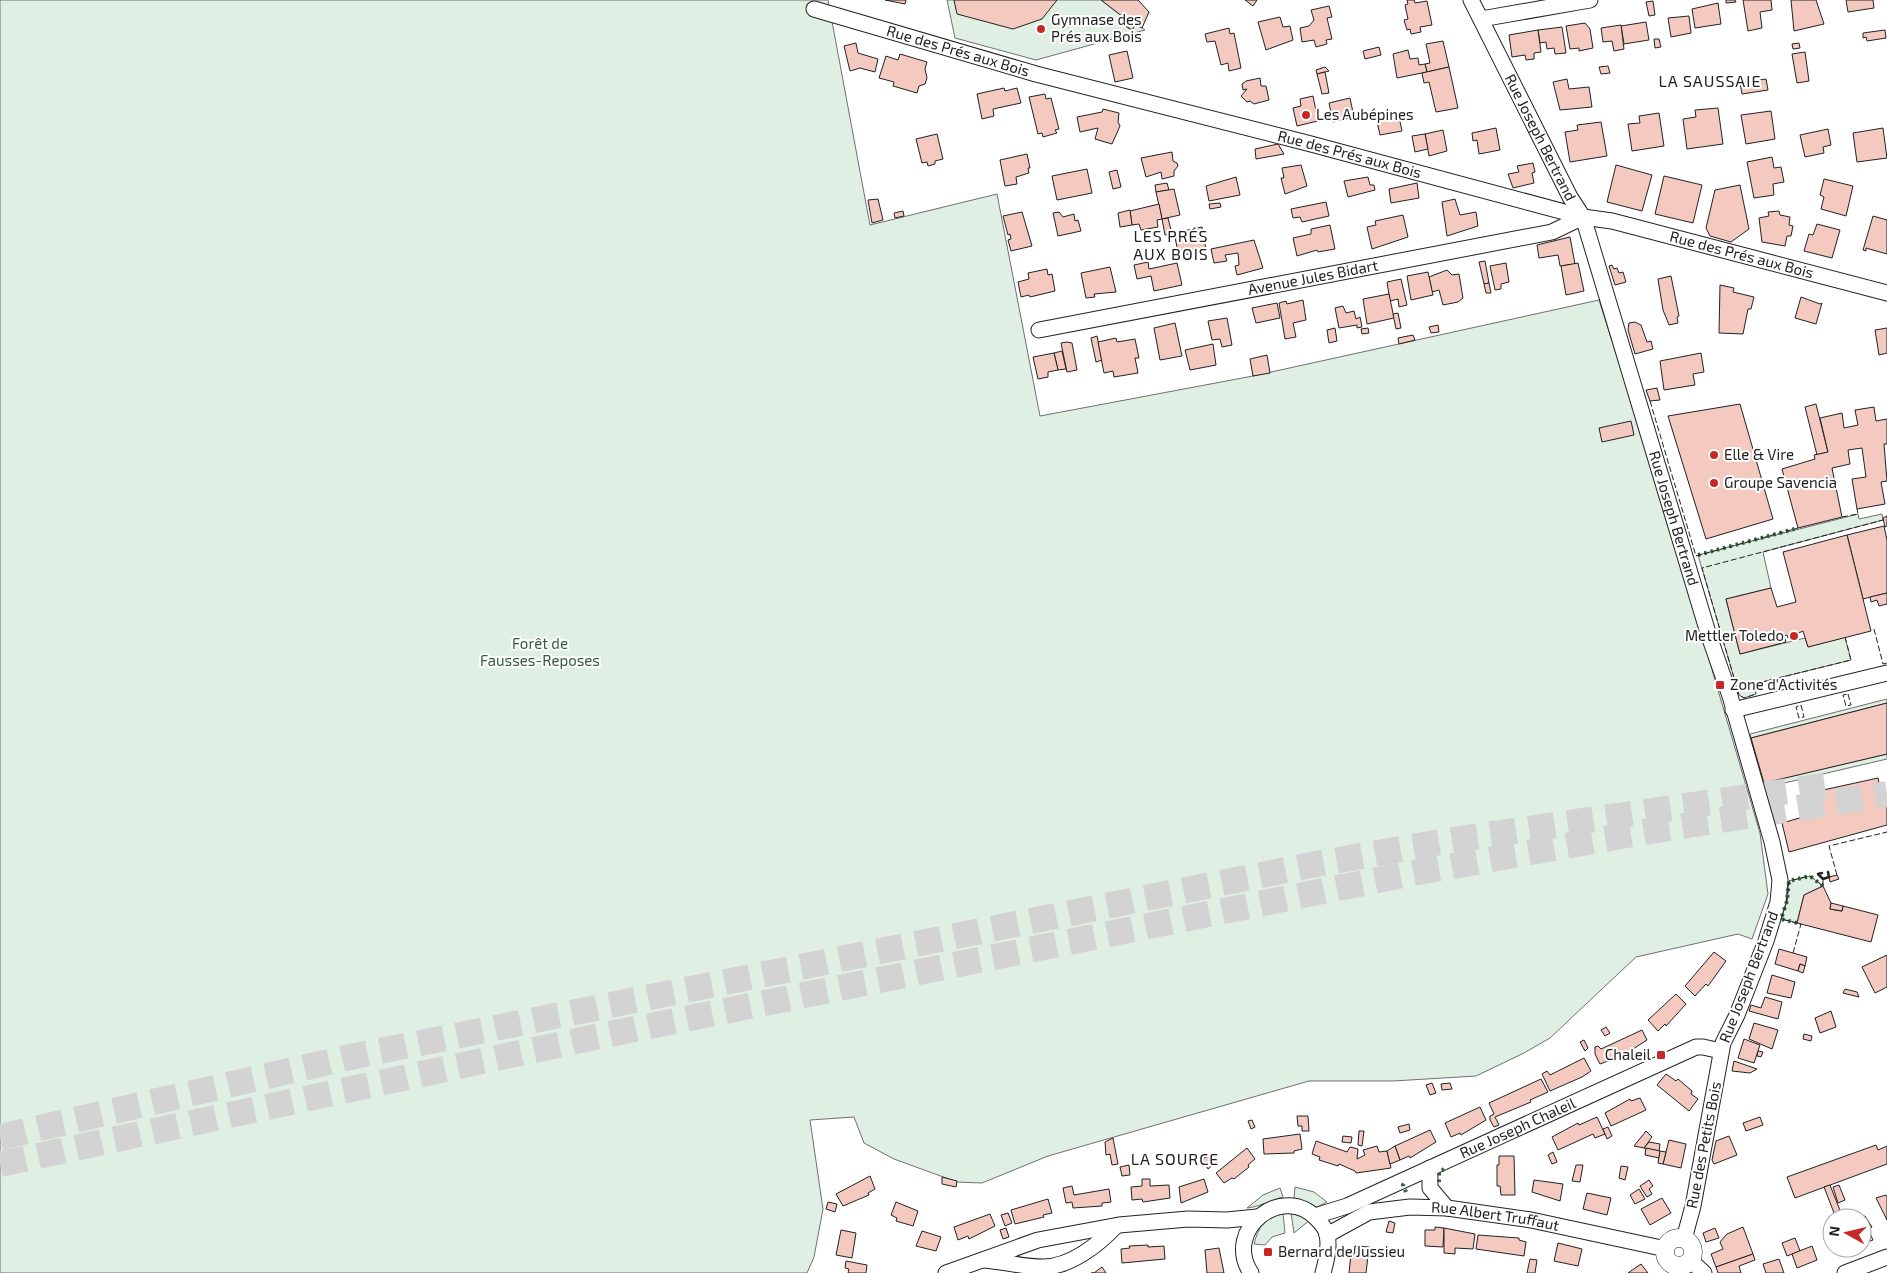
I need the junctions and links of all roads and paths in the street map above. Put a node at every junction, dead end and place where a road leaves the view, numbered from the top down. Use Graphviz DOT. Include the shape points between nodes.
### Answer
graph roads {
  1 [pos="1471,0"];
  2 [pos="1590,0"];
  3 [pos="814,9"];
  4 [pos="1481,19"];
  5 [pos="1583,217"];
  6 [pos="1887,293"];
  7 [pos="1040,330"];
  8 [pos="1887,673"];
  9 [pos="1734,710"];
  10 [pos="1721,1051"];
  11 [pos="1430,1168"];
  12 [pos="1447,1208"];
  13 [pos="1315,1216"];
  14 [pos="1257,1217"];
  15 [pos="1227,1220"];
  16 [pos="1116,1226"];
  17 [pos="1328,1235"];
  18 [pos="1245,1238"];
  19 [pos="1684,1239"];
  20 [pos="1666,1249"];
  21 [pos="1887,1257"];
  22 [pos="982,1260"];
  23 [pos="1681,1266"];
  24 [pos="946,1273"];
  25 [pos="1251,1273"];
  26 [pos="1323,1273"];
  27 [pos="1704,1273"];
  28 [pos="1845,1273"];
  1 -- 4 [label="street, Rue Joseph Bertrand"];
  2 -- 4 [label="street"];
  3 -- 5 [label="street, Rue des Prés aux Bois" via="1036,74"];
  4 -- 5 [label="street, Rue Joseph Bertrand"];
  5 -- 6 [label="street, Rue des Prés aux Bois" via="1612,221"];
  5 -- 7 [label="street, Avenue Jules Bidart" via="1552,232"];
  5 -- 9 [label="street, Rue Joseph Bertrand"];
  8 -- 9 [label="street"];
  9 -- 10 [label="street, Rue Joseph Bertrand" via="1780,880 1778,902 1766,941"];
  10 -- 11 [label="street, Rue Joseph Chaleil" via="1696,1047"];
  10 -- 19 [label="street, Rue des Petits Bois"];
  11 -- 12 [label="street" via="1430,1188"];
  11 -- 13 [label="street, Rue Joseph Chaleil" via="1347,1206"];
  12 -- 17 [label="street, Rue Albert Truffaut" via="1410,1207 1369,1212"];
  12 -- 20 [label="street, Rue Albert Truffaut" via="1551,1223"];
  13 -- 14 [label="street" via="1304,1210 1280,1206"];
  13 -- 17 [label="street"];
  14 -- 15 [label="street"];
  14 -- 18 [label="street"];
  15 -- 16 [label="street" via="1188,1219"];
  15 -- 18 [label="street"];
  16 -- 22 [label="street" via="1038,1240"];
  16 -- 22 [label="street" via="1085,1252 1046,1267"];
  17 -- 26 [label="street"];
  18 -- 25 [label="street" via="1245,1260"];
  19 -- 20 [label="street" via="1674,1239"];
  19 -- 23 [label="street" via="1692,1248"];
  20 -- 23 [label="street" via="1668,1260"];
  21 -- 28 [label="street"];
  22 -- 24 [label="street"];
  23 -- 27 [label="street"];
}
